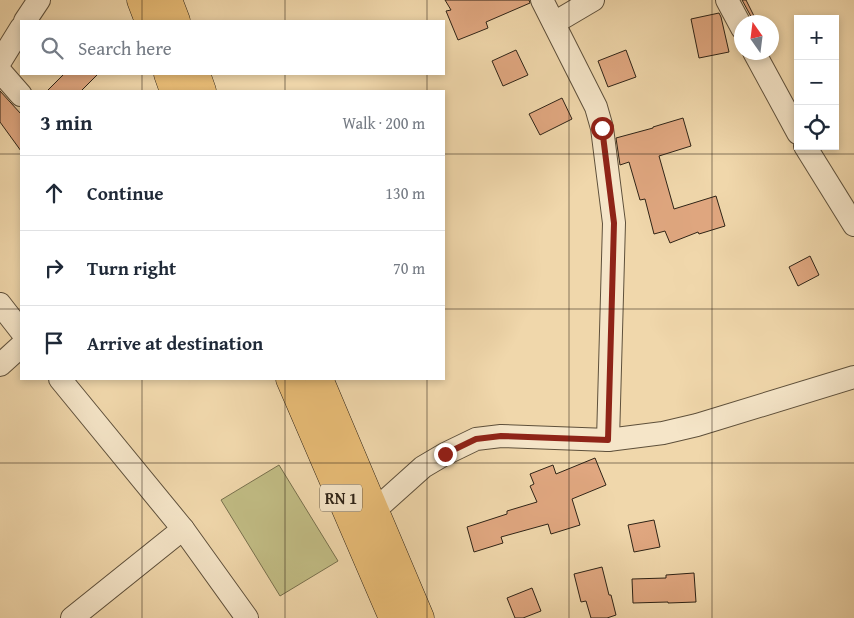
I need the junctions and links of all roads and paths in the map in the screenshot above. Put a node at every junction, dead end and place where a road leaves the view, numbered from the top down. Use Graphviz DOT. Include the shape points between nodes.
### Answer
graph roads {
  1 [pos="39,0"];
  2 [pos="142,0"];
  3 [pos="168,0"];
  4 [pos="542,0"];
  5 [pos="593,0"];
  6 [pos="727,0"];
  7 [pos="735,15"];
  8 [pos="26,20"];
  9 [pos="149,20"];
  10 [pos="176,20"];
  11 [pos="554,23"];
  12 [pos="20,30"];
  13 [pos="758,60"];
  14 [pos="0,62"];
  15 [pos="0,71"];
  16 [pos="168,75"];
  17 [pos="196,75"];
  18 [pos="174,90"];
  19 [pos="202,90"];
  20 [pos="20,94"];
  21 [pos="794,126"];
  22 [pos="807,150"];
  23 [pos="854,225"];
  24 [pos="0,304"];
  25 [pos="20,330"];
  26 [pos="20,347"];
  27 [pos="0,366"];
  28 [pos="854,377"];
  29 [pos="61,380"];
  30 [pos="290,380"];
  31 [pos="319,380"];
  32 [pos="608,440"];
  33 [pos="374,511"];
  34 [pos="183,529"];
  35 [pos="72,618"];
  36 [pos="247,618"];
  37 [pos="393,618"];
  38 [pos="420,618"];
  1 -- 8 [label="street"];
  2 -- 9 [label="main road"];
  3 -- 10 [label="main road"];
  4 -- 11 [label="street"];
  5 -- 11 [label="street"];
  6 -- 7 [label="street"];
  11 -- 32 [label="street" via="596,107 602,128 614,223"];
  12 -- 14 [label="street"];
  13 -- 21 [label="street"];
  15 -- 20 [label="street"];
  16 -- 18 [label="main road"];
  17 -- 19 [label="main road"];
  22 -- 23 [label="street"];
  24 -- 25 [label="street"];
  26 -- 27 [label="street"];
  28 -- 32 [label="street" via="697,425"];
  29 -- 34 [label="street"];
  30 -- 37 [label="main road, RN 1"];
  31 -- 33 [label="main road, RN 1"];
  32 -- 33 [label="street" via="501,436 476,439 424,467"];
  33 -- 38 [label="main road, RN 1"];
  34 -- 35 [label="street"];
  34 -- 36 [label="street"];
}
